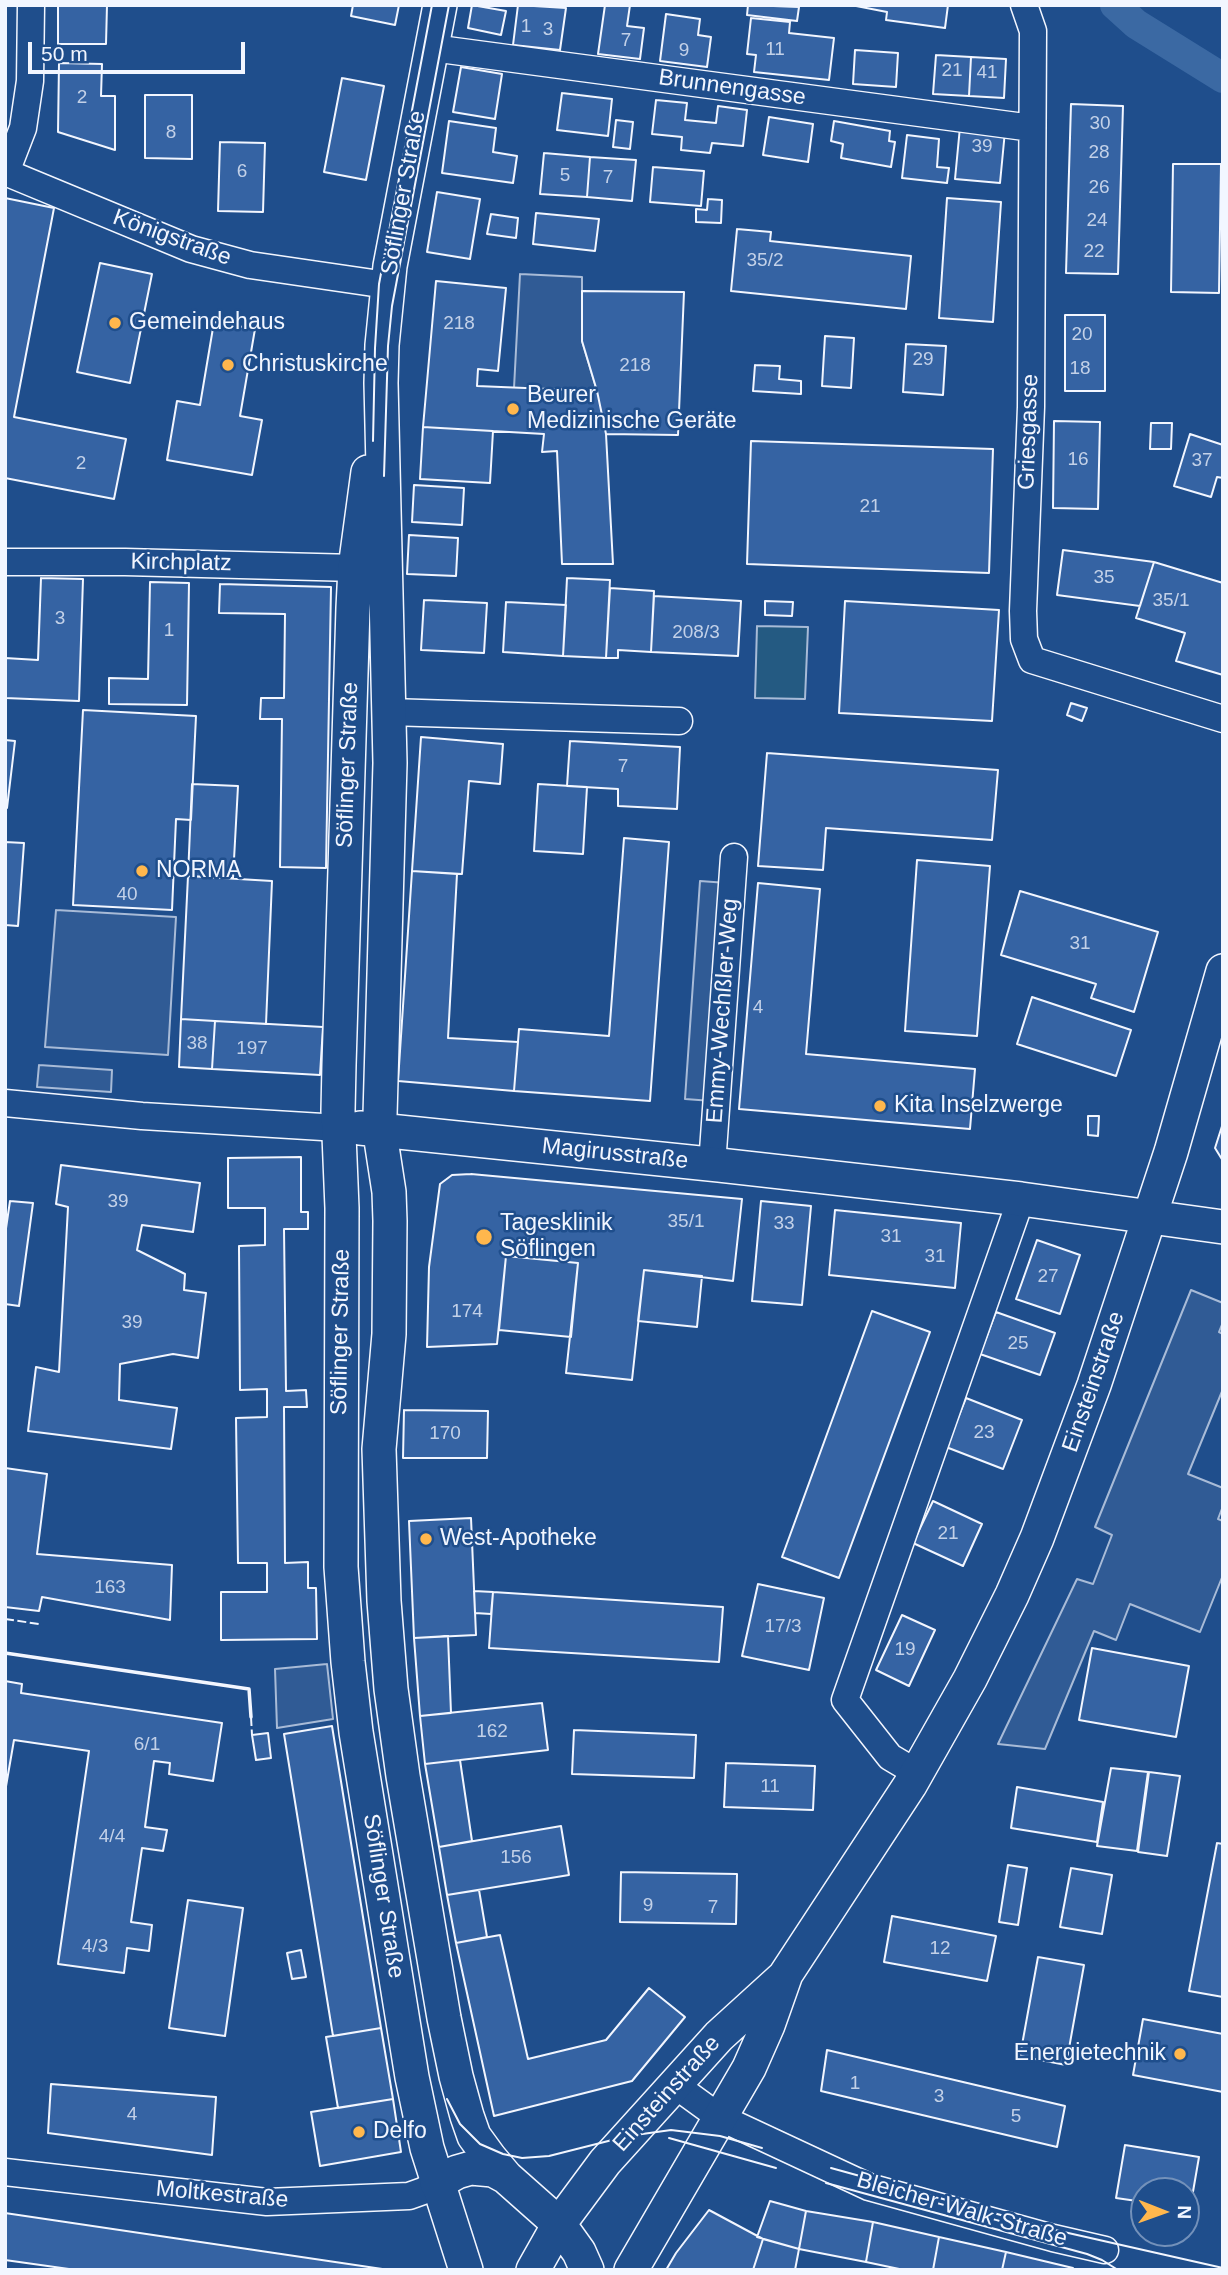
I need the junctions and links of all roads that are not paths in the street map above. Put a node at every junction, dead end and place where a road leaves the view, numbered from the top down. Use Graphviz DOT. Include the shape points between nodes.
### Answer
graph roads {
  1 [pos="31,5"];
  2 [pos="440,5"];
  3 [pos="1024,5"];
  4 [pos="432,48"];
  5 [pos="1032,128"];
  6 [pos="6,172"];
  7 [pos="387,285"];
  8 [pos="381,383"];
  9 [pos="6,562"];
  10 [pos="355,568"];
  11 [pos="389,712"];
  12 [pos="1223,719"];
  13 [pos="679,721"];
  14 [pos="734,857"];
  15 [pos="1223,971"];
  16 [pos="5,1103"];
  17 [pos="339,1128"];
  18 [pos="380,1129"];
  19 [pos="712,1165"];
  20 [pos="1021,1199"];
  21 [pos="1149,1218"];
  22 [pos="1223,1227"];
  23 [pos="917,1773"];
  24 [pos="786,1974"];
  25 [pos="675,2085"];
  26 [pos="719,2117"];
  27 [pos="5,2172"];
  28 [pos="506,2177"];
  29 [pos="438,2183"];
  30 [pos="559,2224"];
  31 [pos="1105,2250"];
  32 [pos="466,2270"];
  33 [pos="533,2270"];
  34 [pos="587,2270"];
  35 [pos="631,2270"];
  1 -- 6 [label="street" via="25,116"];
  2 -- 4 [label="street, Söflinger Straße"];
  3 -- 5 [label="street, Griesgasse" via="1033,31"];
  4 -- 5 [label="street, Brunnengasse"];
  4 -- 7 [label="street, Söflinger Straße"];
  5 -- 12 [label="street, Griesgasse" via="1024,639 1032,660"];
  6 -- 7 [label="street, Königstraße" via="191,249 250,265"];
  7 -- 8 [label="street, Söflinger Straße"];
  8 -- 10 [label="street, Söflinger Straße"];
  8 -- 11 [label="street, Söflinger Straße"];
  9 -- 10 [label="street, Kirchplatz"];
  10 -- 17 [label="street, Söflinger Straße"];
  11 -- 13 [label="street, Söflinger Straße"];
  11 -- 18 [label="street, Söflinger Straße" via="390,847"];
  14 -- 19 [label="street, Emmy-Wechßler-Weg"];
  15 -- 21 [label="street, Einsteinstraße"];
  16 -- 17 [label="street, Magirusstraße"];
  17 -- 18 [label="street, Magirusstraße"];
  17 -- 29 [label="street, Söflinger Straße" via="340,1525 347,1649 360,1761 412,2077"];
  18 -- 19 [label="street, Magirusstraße"];
  18 -- 28 [label="street, Söflinger Straße" via="389,1192 390,1283 379,1450 380,1529 396,1730 457,2083 474,2136"];
  19 -- 20 [label="street, Magirusstraße"];
  20 -- 21 [label="street, Magirusstraße"];
  20 -- 23 [label="street" via="845,1700 890,1757"];
  21 -- 22 [label="street, Magirusstraße"];
  21 -- 23 [label="street, Einsteinstraße" via="1037,1538 970,1679"];
  23 -- 24 [label="street, Einsteinstraße"];
  24 -- 25 [label="street, Einsteinstraße" via="742,2013"];
  24 -- 26 [label="street, Einsteinstraße" via="749,2068"];
  25 -- 26 [label="street, Bleicher-Walk-Straße"];
  25 -- 30 [label="street, Einsteinstraße" via="605,2162"];
  26 -- 31 [label="street, Bleicher-Walk-Straße" via="869,2187"];
  26 -- 35 [label="street, Einsteinstraße"];
  27 -- 29 [label="street, Moltkestraße" via="267,2202 409,2196"];
  28 -- 29 [label="street" via="493,2170 471,2168"];
  28 -- 30 [label="street, Söflinger Straße"];
  29 -- 32 [label="street, Söflinger Straße"];
  30 -- 33 [label="street, Einsteinstraße"];
  30 -- 34 [label="street, Söflinger Straße"];
}
